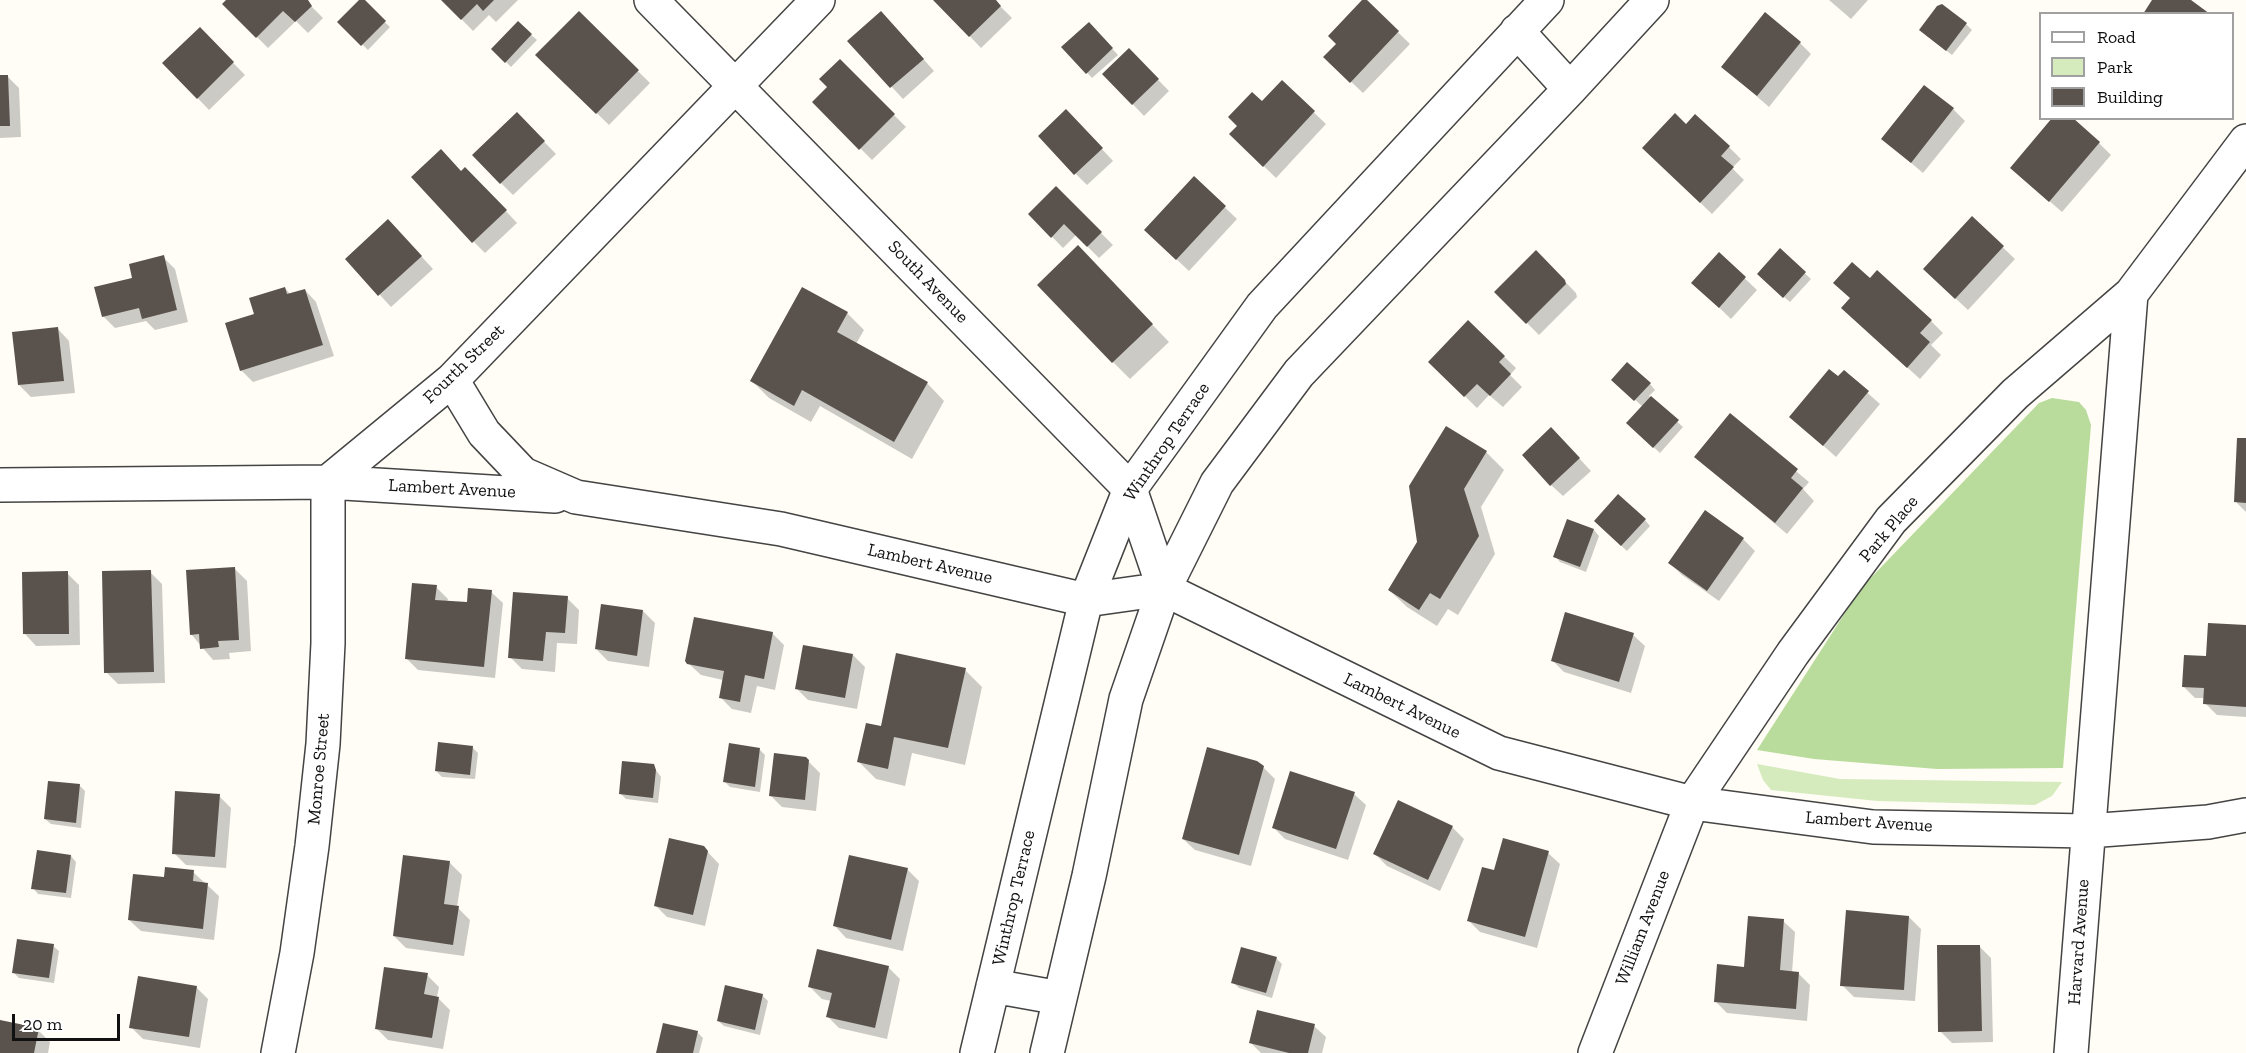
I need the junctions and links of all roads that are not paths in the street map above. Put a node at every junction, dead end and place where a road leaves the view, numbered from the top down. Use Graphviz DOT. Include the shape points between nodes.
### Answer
graph roads {
  1 [pos="651,0"];
  2 [pos="819,0"];
  3 [pos="1548,0"];
  4 [pos="1652,0"];
  5 [pos="1517,32"];
  6 [pos="735,85"];
  7 [pos="1570,89"];
  8 [pos="2246,141"];
  9 [pos="2131,294"];
  10 [pos="452,380"];
  11 [pos="328,482"];
  12 [pos="0,485"];
  13 [pos="1131,489"];
  14 [pos="576,497"];
  15 [pos="1164,589"];
  16 [pos="1086,600"];
  17 [pos="1692,803"];
  18 [pos="2246,815"];
  19 [pos="2088,831"];
  20 [pos="993,986"];
  21 [pos="1060,998"];
  22 [pos="278,1053"];
  23 [pos="977,1053"];
  24 [pos="1047,1053"];
  25 [pos="1595,1053"];
  26 [pos="2071,1053"];
  1 -- 6 [label="street, South Avenue"];
  2 -- 6 [label="street, Fourth Street"];
  3 -- 5 [label="street, Winthrop Terrace"];
  4 -- 7 [label="street"];
  5 -- 7 [label="street"];
  5 -- 13 [label="street, Winthrop Terrace" via="1262,306"];
  6 -- 10 [label="street, Fourth Street"];
  6 -- 13 [label="street, South Avenue"];
  7 -- 15 [label="street" via="1299,374 1217,483"];
  8 -- 9 [label="street, Park Place"];
  9 -- 17 [label="street, Park Place" via="2015,394 1892,520 1793,653"];
  9 -- 19 [label="street"];
  10 -- 11 [label="street, Fourth Street"];
  10 -- 14 [label="street, Lambert Avenue" via="484,433 523,474"];
  11 -- 12 [label="street"];
  11 -- 14 [label="street, Lambert Avenue"];
  11 -- 22 [label="street, Monroe Street" via="328,643 323,744 299,941"];
  13 -- 15 [label="street, South Avenue"];
  13 -- 16 [label="street, Winthrop Terrace"];
  14 -- 16 [label="street, Lambert Avenue" via="781,529"];
  15 -- 16 [label="street, Lambert Avenue"];
  15 -- 17 [label="street, Lambert Avenue" via="1499,753"];
  15 -- 21 [label="street" via="1126,699"];
  16 -- 20 [label="street, Winthrop Terrace"];
  17 -- 19 [label="street, Lambert Avenue" via="1873,827"];
  17 -- 25 [label="street, William Avenue"];
  18 -- 19 [label="street, Lambert Avenue" via="2208,822"];
  19 -- 26 [label="street, Harvard Avenue"];
  20 -- 21 [label="street, Winthrop Terrace"];
  20 -- 23 [label="street, Winthrop Terrace"];
  21 -- 24 [label="street"];
}
